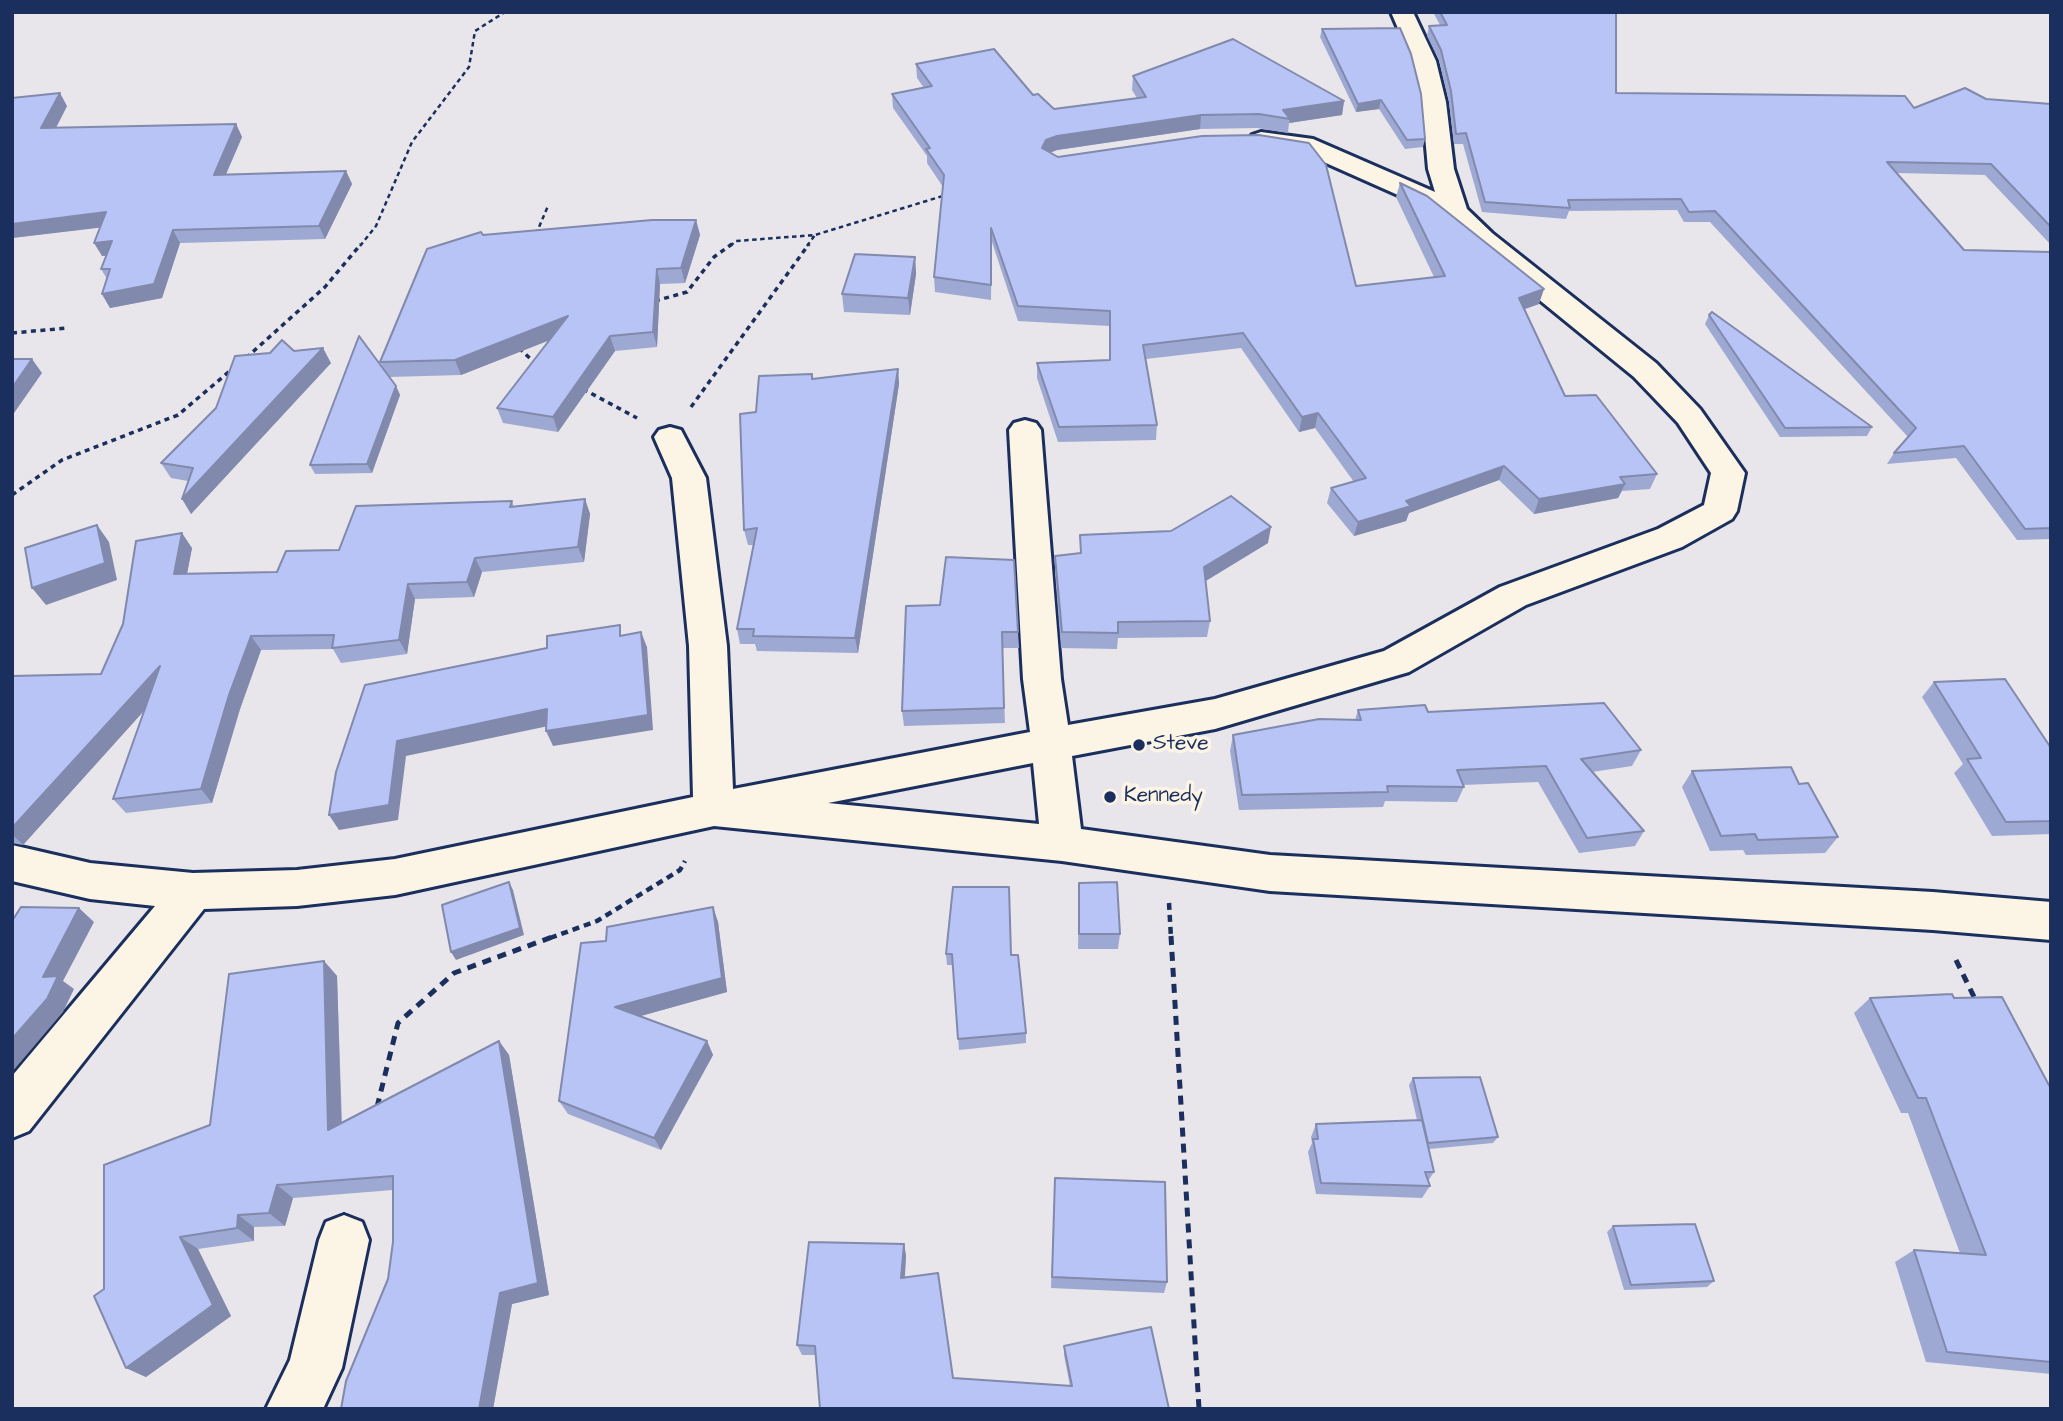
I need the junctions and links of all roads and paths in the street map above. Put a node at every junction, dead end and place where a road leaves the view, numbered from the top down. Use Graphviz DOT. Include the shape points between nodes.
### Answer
graph roads {
  1 [pos="505,12"];
  2 [pos="1402,12"];
  3 [pos="1234,140"];
  4 [pos="955,192"];
  5 [pos="548,206"];
  6 [pos="1454,212"];
  7 [pos="815,235"];
  8 [pos="533,243"];
  9 [pos="647,303"];
  10 [pos="68,328"];
  11 [pos="12,333"];
  12 [pos="514,342"];
  13 [pos="539,365"];
  14 [pos="573,383"];
  15 [pos="1025,430"];
  16 [pos="670,437"];
  17 [pos="12,495"];
  18 [pos="1051,744"];
  19 [pos="714,809"];
  20 [pos="1062,844"];
  21 [pos="1168,859"];
  22 [pos="12,863"];
  23 [pos="193,891"];
  24 [pos="1933,911"];
  25 [pos="2051,922"];
  26 [pos="1980,1010"];
  27 [pos="29,1076"];
  28 [pos="12,1115"];
  29 [pos="374,1118"];
  30 [pos="344,1240"];
  31 [pos="293,1409"];
  32 [pos="1199,1409"];
  1 -- 17 [label="path" via="475,31 468,67 412,142 376,226 325,287 178,415 62,460"];
  2 -- 6 [label="street" via="1424,61 1434,102 1441,169"];
  3 -- 6 [label="street" via="1304,144"];
  4 -- 7 [label="path"];
  5 -- 8 [label="path"];
  6 -- 18 [label="street" via="1645,370 1689,416 1728,473 1720,510 1670,538 1513,596 1396,662 1215,714"];
  7 -- 9 [label="path" via="736,241 714,257 687,292"];
  7 -- 16 [label="path"];
  10 -- 11 [label="path"];
  12 -- 13 [label="path" via="528,360"];
  14 -- 16 [label="path"];
  15 -- 18 [label="street" via="1042,679"];
  16 -- 19 [label="street" via="690,491 708,646"];
  18 -- 19 [label="street"];
  18 -- 20 [label="street"];
  19 -- 20 [label="street"];
  19 -- 23 [label="street" via="395,877 297,888"];
  19 -- 29 [label="path" via="680,870 597,921 454,973 398,1023"];
  20 -- 21 [label="street"];
  21 -- 24 [label="street" via="1269,873"];
  21 -- 32 [label="path"];
  22 -- 23 [label="street" via="90,881"];
  23 -- 27 [label="street"];
  24 -- 25 [label="street"];
  24 -- 26 [label="path"];
  27 -- 28 [label="street"];
  30 -- 31 [label="street" via="315,1368"];
}
